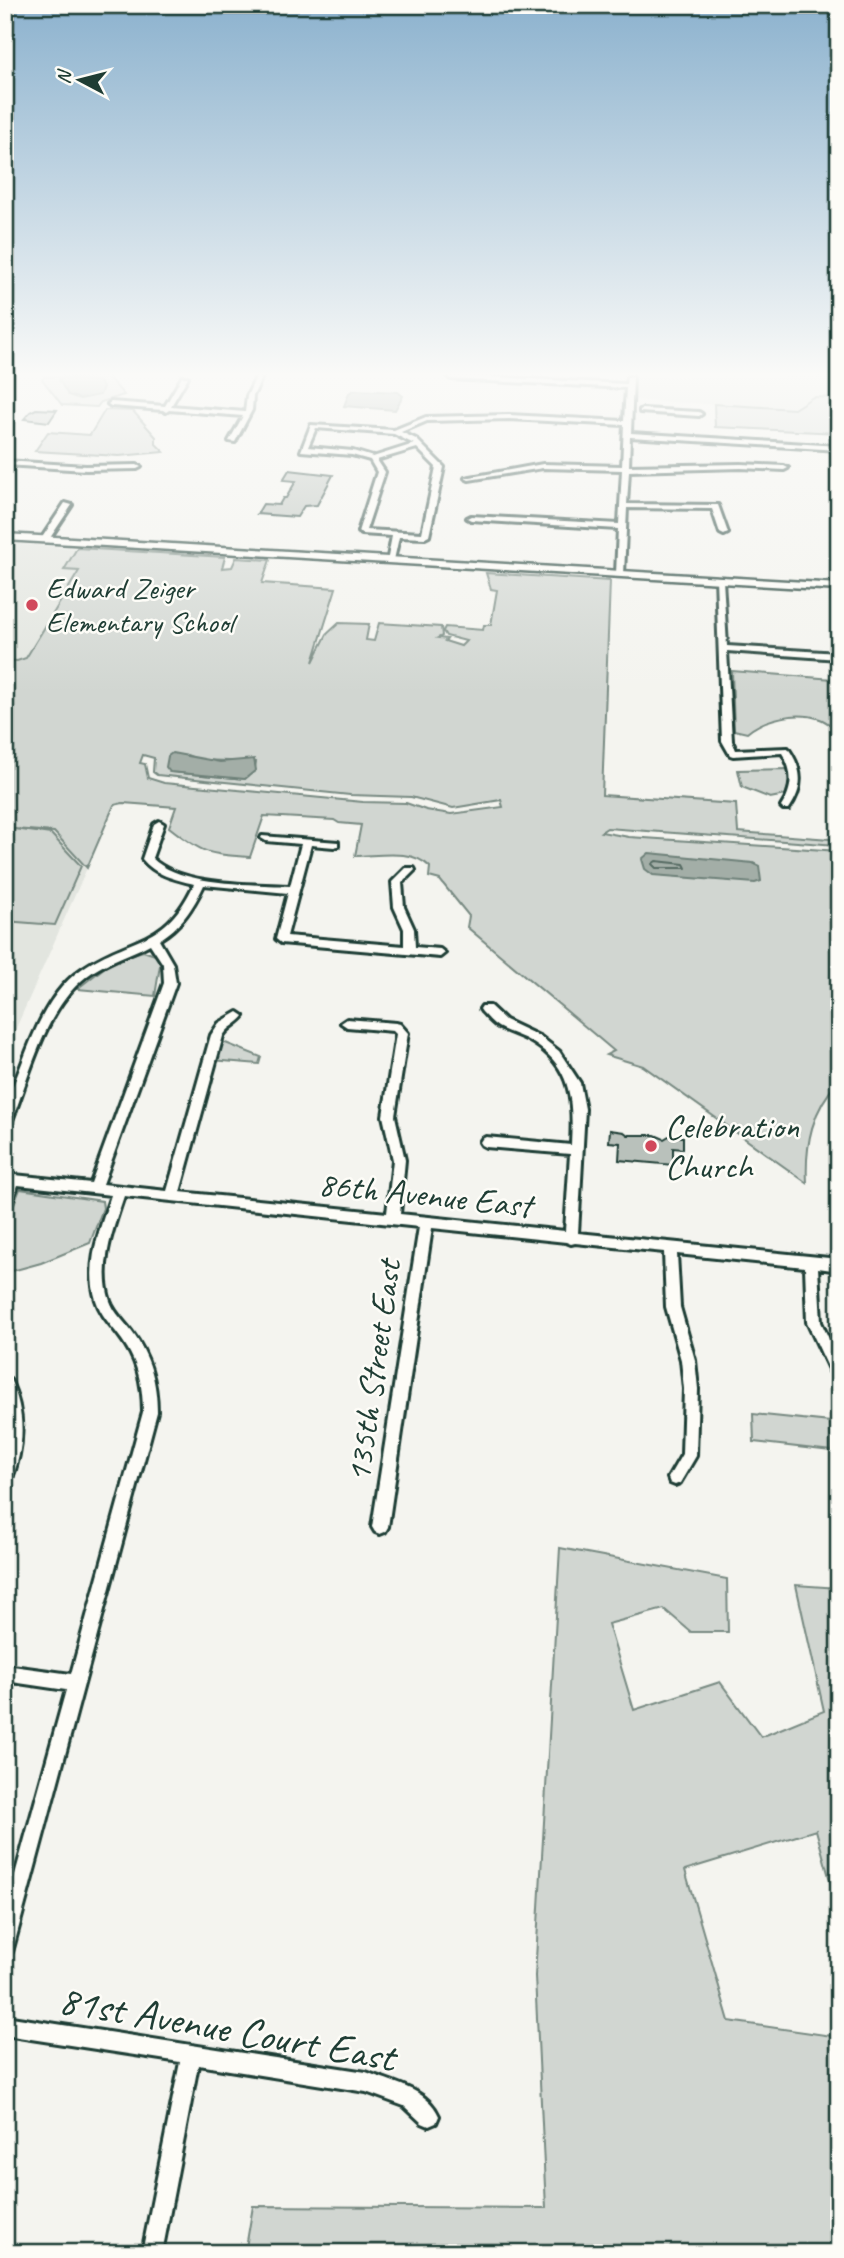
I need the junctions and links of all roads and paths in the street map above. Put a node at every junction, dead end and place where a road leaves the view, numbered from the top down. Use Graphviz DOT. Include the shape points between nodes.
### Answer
graph roads {
  1 [pos="378,482"];
  2 [pos="437,482"];
  3 [pos="625,482"];
  4 [pos="68,505"];
  5 [pos="623,506"];
  6 [pos="471,518"];
  7 [pos="622,527"];
  8 [pos="362,532"];
  9 [pos="724,533"];
  10 [pos="396,534"];
  11 [pos="5,537"];
  12 [pos="46,540"];
  13 [pos="390,560"];
  14 [pos="620,574"];
  15 [pos="719,580"];
  16 [pos="839,587"];
  17 [pos="722,648"];
  18 [pos="839,656"];
  19 [pos="786,807"];
  20 [pos="159,824"];
  21 [pos="266,838"];
  22 [pos="307,841"];
  23 [pos="334,844"];
  24 [pos="410,870"];
  25 [pos="200,882"];
  26 [pos="294,890"];
  27 [pos="153,940"];
  28 [pos="410,950"];
  29 [pos="440,953"];
  30 [pos="486,1009"];
  31 [pos="238,1016"];
  32 [pos="347,1023"];
  33 [pos="396,1027"];
  34 [pos="5,1124"];
  35 [pos="486,1142"];
  36 [pos="576,1150"];
  37 [pos="10,1179"];
  38 [pos="95,1188"];
  39 [pos="120,1191"];
  40 [pos="173,1196"];
  41 [pos="5,1202"];
  42 [pos="393,1220"];
  43 [pos="426,1224"];
  44 [pos="571,1239"];
  45 [pos="670,1249"];
  46 [pos="811,1262"];
  47 [pos="839,1265"];
  48 [pos="839,1377"];
  49 [pos="5,1384"];
  50 [pos="5,1478"];
  51 [pos="675,1478"];
  52 [pos="380,1527"];
  53 [pos="5,1673"];
  54 [pos="76,1683"];
  55 [pos="5,1945"];
  56 [pos="5,2025"];
  57 [pos="191,2054"];
  58 [pos="429,2116"];
  59 [pos="152,2253"];
  1 -- 8 [label="street"];
  2 -- 10 [label="street" via="425,536"];
  3 -- 5 [label="street"];
  4 -- 12 [label="street"];
  5 -- 7 [label="street"];
  5 -- 9 [label="street" via="715,507"];
  6 -- 7 [label="street"];
  7 -- 14 [label="street"];
  8 -- 10 [label="street"];
  10 -- 13 [label="street"];
  11 -- 12 [label="main road"];
  12 -- 13 [label="main road"];
  13 -- 14 [label="main road"];
  14 -- 15 [label="main road"];
  15 -- 16 [label="main road"];
  15 -- 17 [label="street"];
  17 -- 18 [label="street"];
  17 -- 19 [label="street" via="727,741 733,753 785,750 797,776"];
  20 -- 25 [label="street" via="148,854 150,864"];
  21 -- 22 [label="street"];
  22 -- 23 [label="street"];
  22 -- 26 [label="street"];
  24 -- 28 [label="street" via="397,887"];
  25 -- 26 [label="street"];
  25 -- 27 [label="street" via="181,919"];
  26 -- 28 [label="street" via="281,939"];
  27 -- 34 [label="street" via="97,964 64,990"];
  27 -- 38 [label="street" via="168,964 170,983"];
  28 -- 29 [label="street"];
  30 -- 36 [label="street" via="501,1023 537,1040 565,1067 578,1099"];
  31 -- 40 [label="street" via="217,1035"];
  32 -- 33 [label="street"];
  33 -- 42 [label="street" via="401,1033 389,1116 399,1160"];
  35 -- 36 [label="street"];
  36 -- 44 [label="street"];
  37 -- 38 [label="street, 86th Avenue East"];
  37 -- 41 [label="street"];
  38 -- 39 [label="street, 86th Avenue East"];
  39 -- 40 [label="street, 86th Avenue East"];
  39 -- 54 [label="street" via="101,1249 98,1276 105,1306 146,1368 150,1412"];
  40 -- 42 [label="street, 86th Avenue East"];
  42 -- 43 [label="street, 86th Avenue East"];
  43 -- 44 [label="street, 86th Avenue East"];
  43 -- 52 [label="street, 135th Street East"];
  44 -- 45 [label="street, 86th Avenue East"];
  45 -- 46 [label="street, 86th Avenue East"];
  45 -- 51 [label="street" via="673,1307 691,1389 689,1456"];
  46 -- 47 [label="street, 86th Avenue East"];
  46 -- 48 [label="street" via="814,1322"];
  49 -- 50 [label="street" via="16,1433"];
  53 -- 54 [label="street"];
  54 -- 55 [label="street"];
  56 -- 57 [label="street, 81st Avenue Court East"];
  57 -- 58 [label="street, 81st Avenue Court East" via="366,2082 411,2099"];
  57 -- 59 [label="street"];
}
